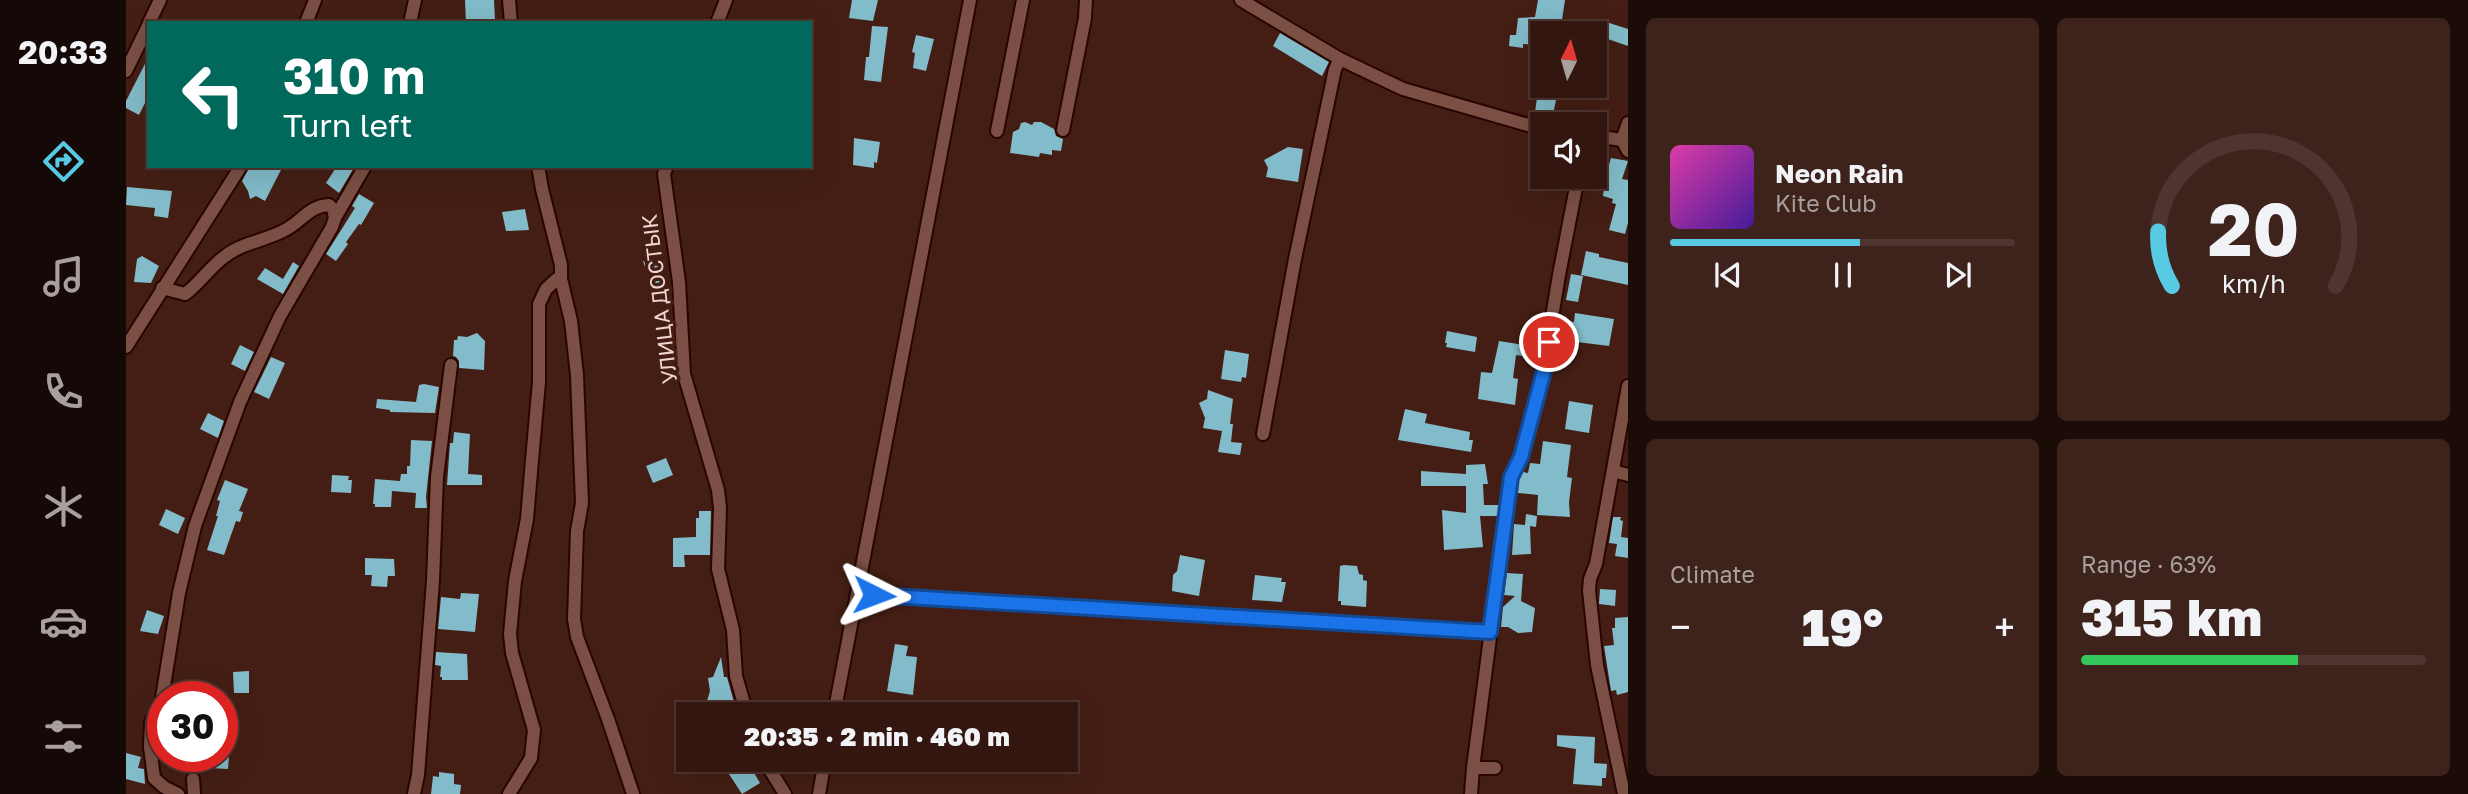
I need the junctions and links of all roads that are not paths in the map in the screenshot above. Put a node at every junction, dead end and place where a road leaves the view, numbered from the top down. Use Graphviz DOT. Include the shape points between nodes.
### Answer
graph roads {
  1 [pos="160,0"];
  2 [pos="315,0"];
  3 [pos="415,0"];
  4 [pos="509,0"];
  5 [pos="726,0"];
  6 [pos="970,0"];
  7 [pos="1023,0"];
  8 [pos="1086,0"];
  9 [pos="1241,0"];
  10 [pos="150,21"];
  11 [pos="307,21"];
  12 [pos="410,21"];
  13 [pos="511,21"];
  14 [pos="718,21"];
  15 [pos="147,27"];
  16 [pos="1340,59"];
  17 [pos="126,71"];
  18 [pos="1628,123"];
  19 [pos="1530,126"];
  20 [pos="1063,130"];
  21 [pos="997,131"];
  22 [pos="1607,140"];
  23 [pos="1625,145"];
  24 [pos="240,168"];
  25 [pos="364,168"];
  26 [pos="538,168"];
  27 [pos="666,168"];
  28 [pos="1576,189"];
  29 [pos="347,195"];
  30 [pos="324,205"];
  31 [pos="335,218"];
  32 [pos="561,278"];
  33 [pos="162,288"];
  34 [pos="126,347"];
  35 [pos="452,365"];
  36 [pos="1628,386"];
  37 [pos="1263,435"];
  38 [pos="1613,471"];
  39 [pos="1628,475"];
  40 [pos="858,594"];
  41 [pos="1490,632"];
  42 [pos="744,702"];
  43 [pos="836,702"];
  44 [pos="1473,768"];
  45 [pos="1495,768"];
  46 [pos="771,772"];
  47 [pos="823,772"];
  48 [pos="193,779"];
  49 [pos="177,794"];
  50 [pos="194,794"];
  51 [pos="414,794"];
  52 [pos="509,794"];
  53 [pos="632,794"];
  54 [pos="785,794"];
  55 [pos="820,794"];
  56 [pos="1471,794"];
  57 [pos="1624,794"];
  1 -- 10 [label="street"];
  2 -- 11 [label="street"];
  3 -- 12 [label="street"];
  4 -- 13 [label="street"];
  5 -- 14 [label="street"];
  6 -- 40 [label="street"];
  7 -- 21 [label="street"];
  8 -- 20 [label="street"];
  9 -- 16 [label="street"];
  15 -- 17 [label="street"];
  16 -- 19 [label="street" via="1403,89"];
  16 -- 37 [label="street" via="1295,259"];
  18 -- 23 [label="street"];
  22 -- 23 [label="street"];
  24 -- 33 [label="street"];
  25 -- 29 [label="street"];
  26 -- 32 [label="street"];
  27 -- 42 [label="street, УЛИЦА ДОСТЫК" via="684,374 718,490 718,569"];
  28 -- 41 [label="street" via="1544,371 1521,457 1511,477"];
  29 -- 30 [label="street"];
  29 -- 31 [label="street"];
  30 -- 31 [label="street" via="333,209"];
  30 -- 33 [label="street" via="312,208 282,232 226,255 184,294"];
  31 -- 49 [label="street" via="280,316 240,402 190,547 161,704 150,730 154,778"];
  32 -- 52 [label="street" via="546,289 539,304 539,382 527,519 510,634 534,730 531,758"];
  32 -- 53 [label="street" via="577,375 582,503 574,619"];
  33 -- 34 [label="street"];
  35 -- 51 [label="street" via="437,477 430,632"];
  36 -- 38 [label="street"];
  38 -- 39 [label="street"];
  38 -- 57 [label="street" via="1589,599 1597,665"];
  40 -- 41 [label="street"];
  40 -- 43 [label="street"];
  41 -- 44 [label="street"];
  44 -- 45 [label="street"];
  44 -- 56 [label="street"];
  46 -- 54 [label="street"];
  47 -- 55 [label="street"];
  48 -- 50 [label="street"];
}
